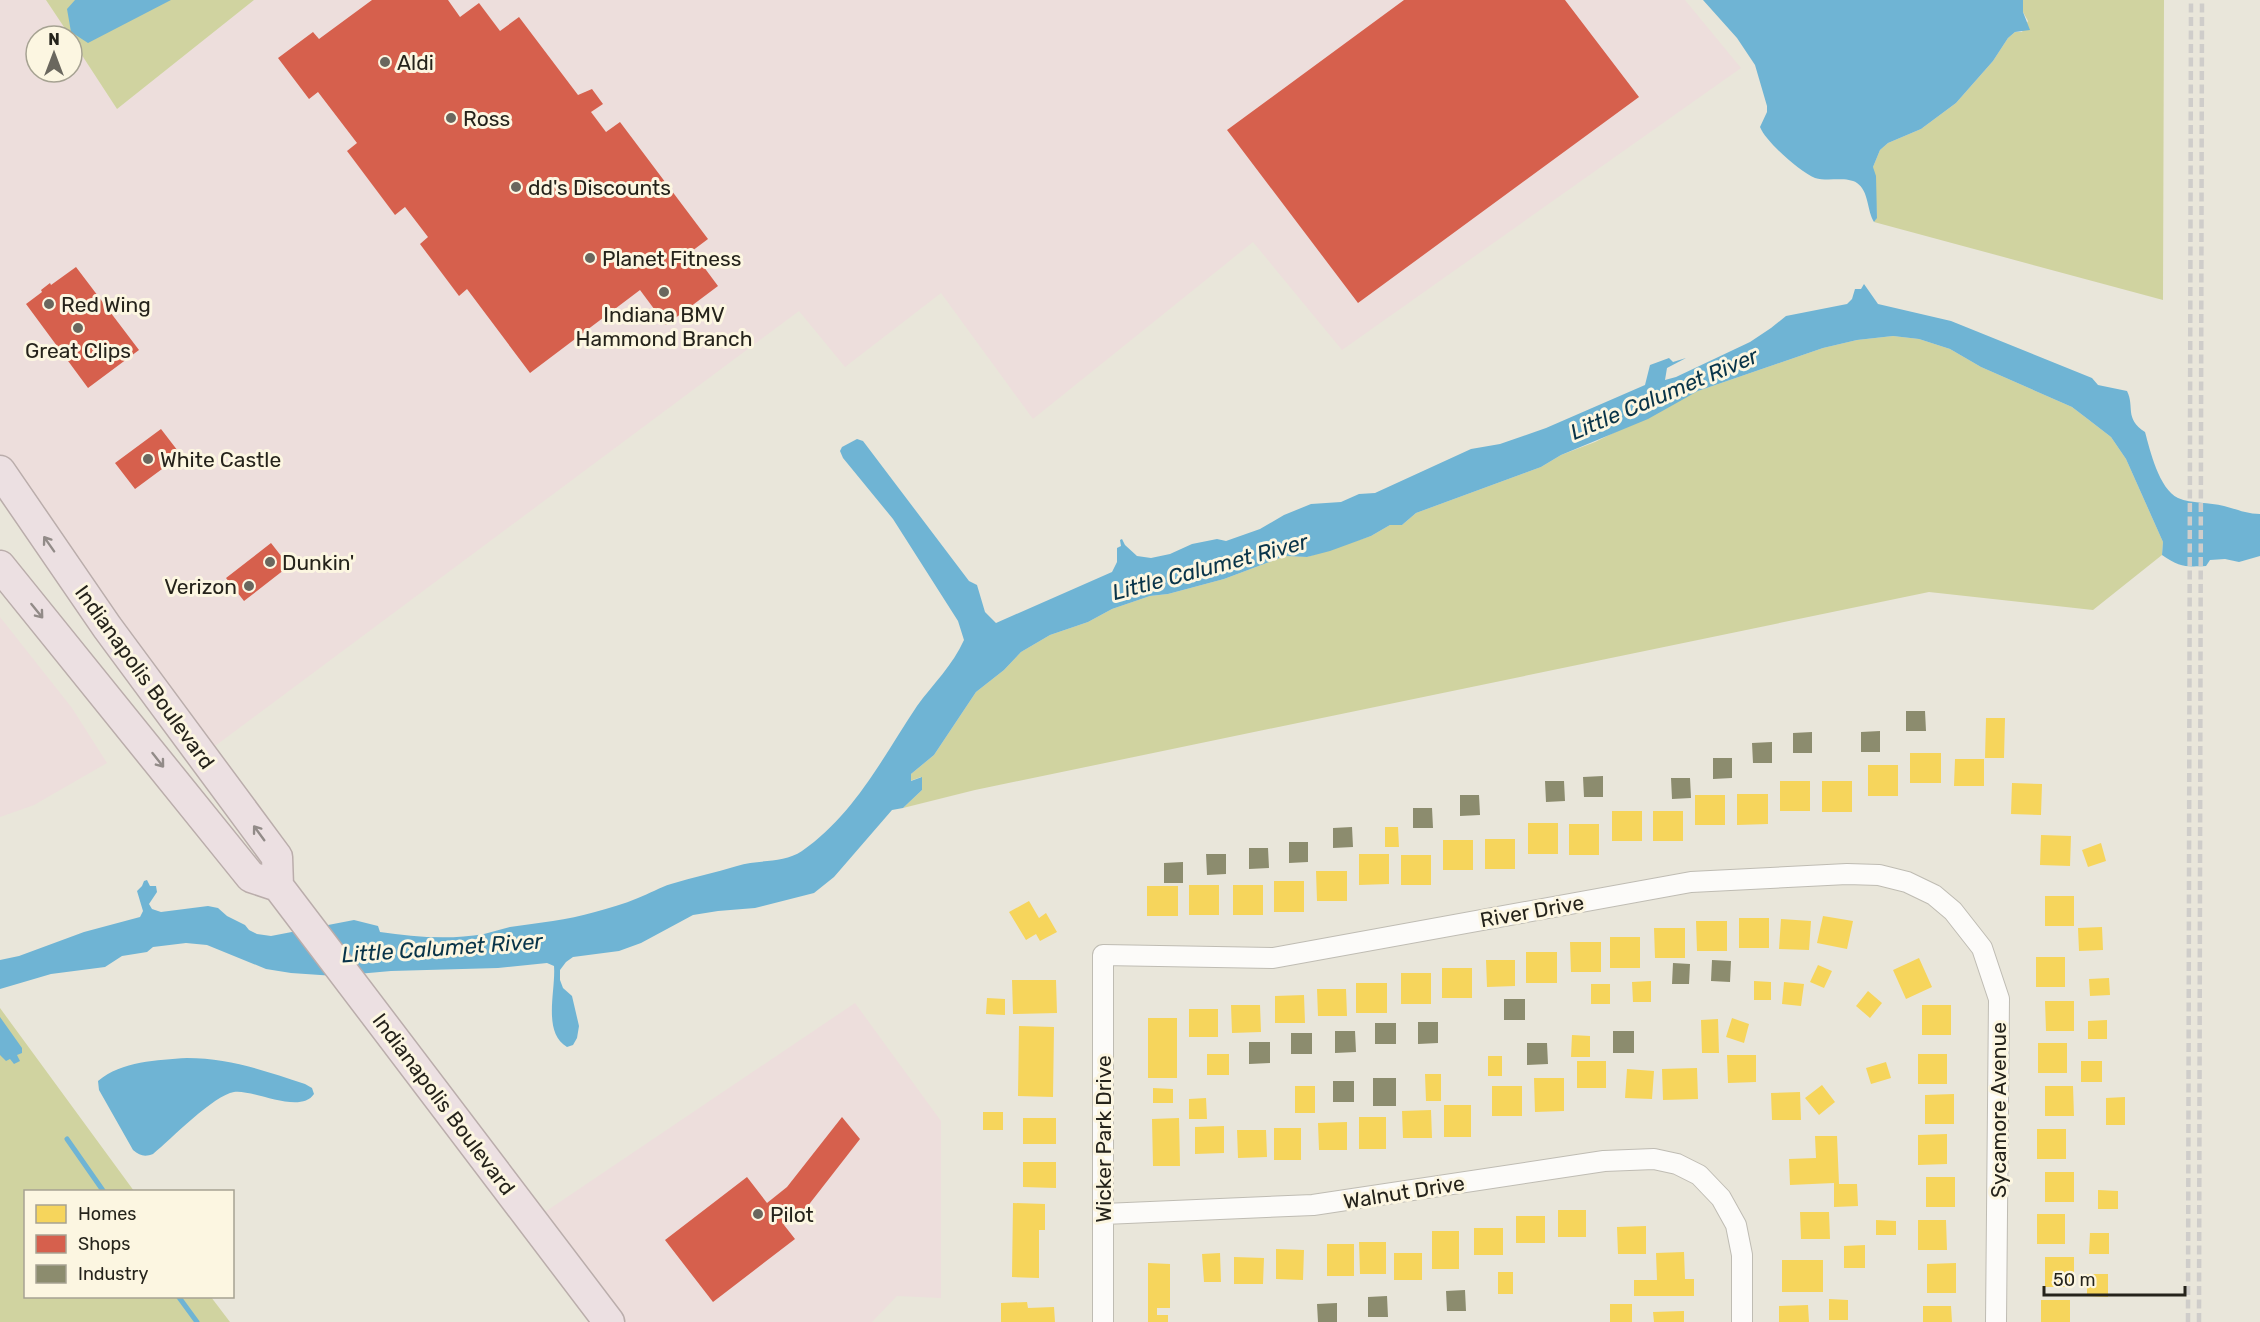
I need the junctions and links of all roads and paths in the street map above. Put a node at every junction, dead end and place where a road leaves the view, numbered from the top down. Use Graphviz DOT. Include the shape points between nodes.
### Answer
graph roads {
  1 [pos="0,471"];
  2 [pos="0,566"];
  3 [pos="278,886"];
  4 [pos="1953,911"];
  5 [pos="1103,956"];
  6 [pos="1104,1214"];
  7 [pos="609,1322"];
  8 [pos="1103,1322"];
  9 [pos="1742,1322"];
  10 [pos="1996,1322"];
  3 -- 1 [label="highway, Indianapolis Boulevard, one-way" via="277,857 107,627"];
  2 -- 3 [label="highway, Indianapolis Boulevard, one-way" via="251,877"];
  3 -- 7 [label="highway, Indianapolis Boulevard"];
  4 -- 5 [label="street, River Drive" via="1934,895 1907,882 1879,875 1835,874 1691,882 1273,958"];
  4 -- 10 [label="street, Sycamore Avenue" via="1982,948 1999,999"];
  5 -- 6 [label="street, Wicker Park Drive"];
  6 -- 8 [label="street, Wicker Park Drive"];
  6 -- 9 [label="street, Walnut Drive" via="1313,1205 1629,1158 1654,1159 1699,1175 1721,1198 1736,1225 1742,1255"];
}
